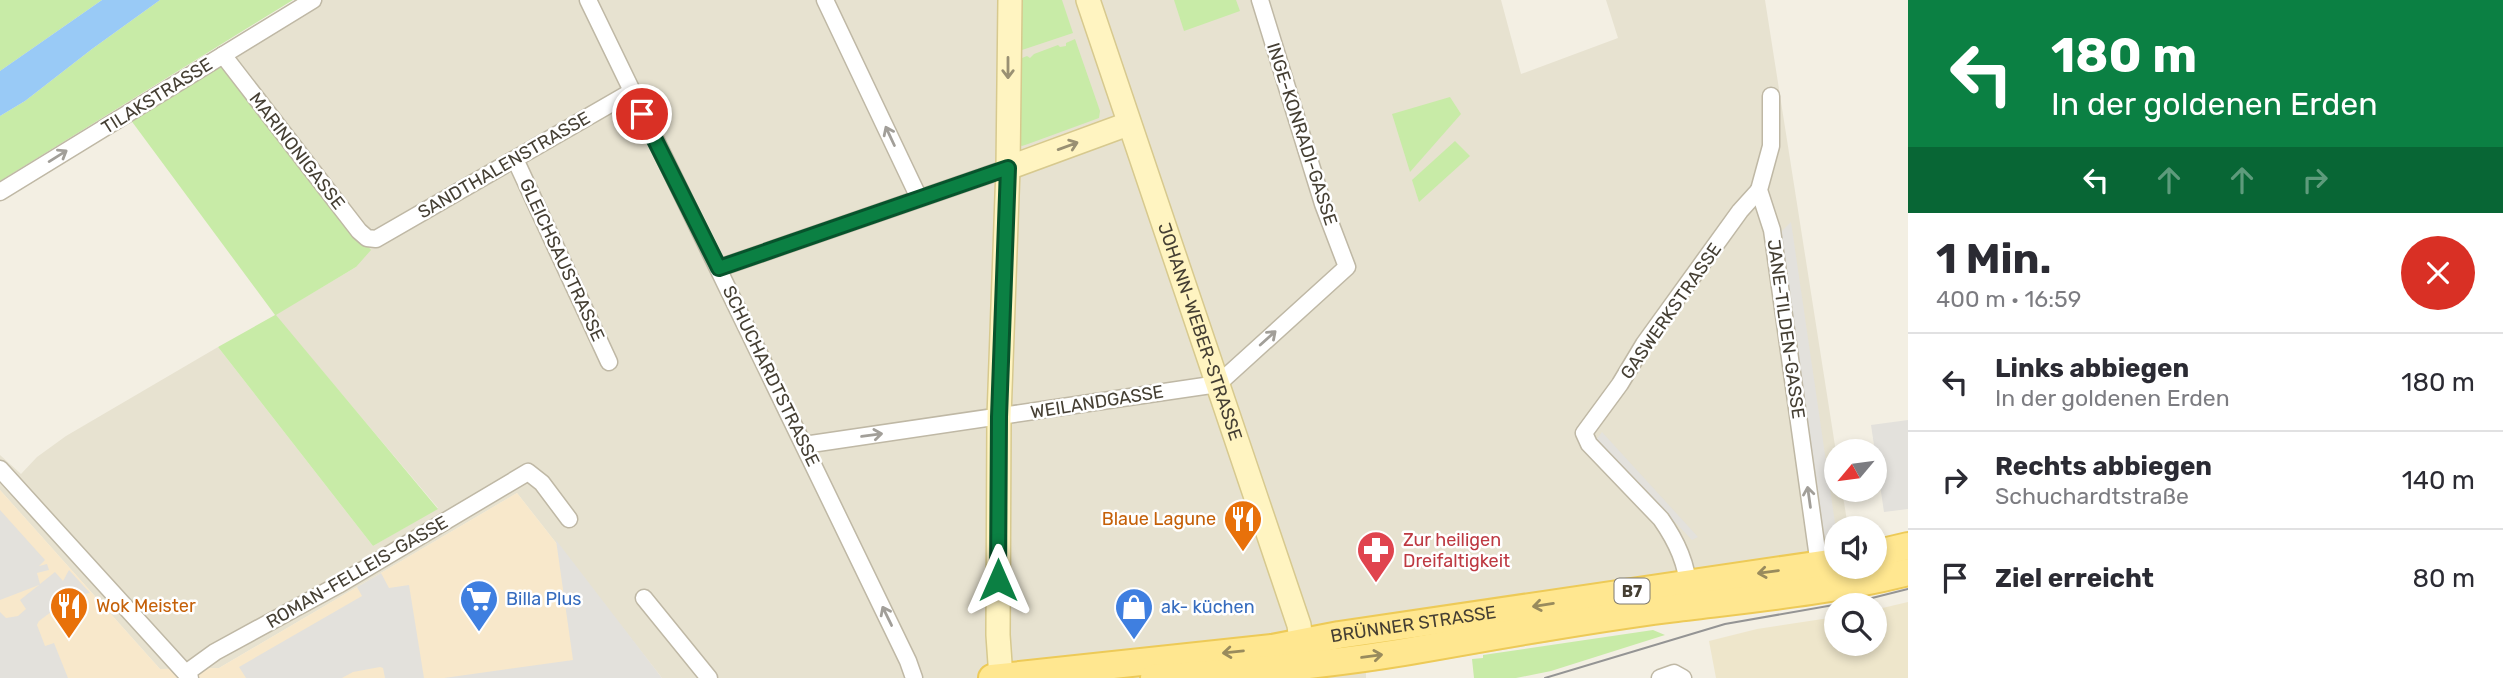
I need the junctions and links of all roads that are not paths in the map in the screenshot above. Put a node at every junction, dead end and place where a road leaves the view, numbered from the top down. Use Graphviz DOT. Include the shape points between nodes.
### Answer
graph roads {
  1 [pos="313,0"];
  2 [pos="588,0"];
  3 [pos="825,0"];
  4 [pos="1010,0"];
  5 [pos="1088,0"];
  6 [pos="1260,0"];
  7 [pos="223,55"];
  8 [pos="631,92"];
  9 [pos="1771,96"];
  10 [pos="1128,124"];
  11 [pos="515,159"];
  12 [pos="1008,168"];
  13 [pos="1759,190"];
  14 [pos="0,192"];
  15 [pos="919,198"];
  16 [pos="376,239"];
  17 [pos="719,268"];
  18 [pos="609,362"];
  19 [pos="1218,384"];
  20 [pos="999,417"];
  21 [pos="804,444"];
  22 [pos="0,469"];
  23 [pos="569,519"];
  24 [pos="1824,546"];
  25 [pos="1908,546"];
  26 [pos="1887,552"];
  27 [pos="1824,565"];
  28 [pos="1908,572"];
  29 [pos="1690,595"];
  30 [pos="644,598"];
  31 [pos="1302,653"];
  32 [pos="188,676"];
  33 [pos="709,678"];
  34 [pos="914,678"];
  35 [pos="998,678"];
  36 [pos="1154,678"];
  37 [pos="1660,678"];
  38 [pos="1683,678"];
  1 -- 7 [label="street, TILAKSTRASSE"];
  2 -- 8 [label="street, SCHUCHARDTSTRASSE"];
  15 -- 3 [label="street, one-way"];
  4 -- 12 [label="main road, one-way"];
  5 -- 10 [label="main road, JOHANN-WEBER-STRASSE"];
  19 -- 6 [label="street, INGE-KONRADI-GASSE, one-way" via="1347,267"];
  14 -- 7 [label="street, TILAKSTRASSE, one-way"];
  7 -- 16 [label="street, MARINONIGASSE" via="359,231"];
  8 -- 11 [label="street, SANDTHALENSTRASSE"];
  8 -- 17 [label="street, SCHUCHARDTSTRASSE"];
  9 -- 13 [label="street" via="1771,146"];
  12 -- 10 [label="main road, one-way"];
  10 -- 19 [label="main road, JOHANN-WEBER-STRASSE"];
  11 -- 16 [label="street, SANDTHALENSTRASSE"];
  11 -- 18 [label="street, GLEICHSAUSTRASSE"];
  12 -- 15 [label="street"];
  12 -- 20 [label="main road"];
  24 -- 13 [label="street, JANE-TILDEN-GASSE, one-way" via="1772,230"];
  13 -- 29 [label="street, GASWERKSTRASSE" via="1584,433 1678,544"];
  15 -- 17 [label="street"];
  17 -- 21 [label="street, SCHUCHARDTSTRASSE"];
  19 -- 20 [label="street, WEILANDGASSE"];
  19 -- 31 [label="main road, JOHANN-WEBER-STRASSE" via="1299,625"];
  21 -- 20 [label="street, WEILANDGASSE, one-way"];
  20 -- 35 [label="main road"];
  34 -- 21 [label="street, SCHUCHARDTSTRASSE, one-way"];
  22 -- 32 [label="street"];
  23 -- 32 [label="street, ROMAN-FELLEIS-GASSE" via="528,471 338,585 215,652"];
  25 -- 26 [label="main road"];
  27 -- 29 [label="main road, BRÜNNER STRASSE / B7, one-way"];
  28 -- 29 [label="main road, BRÜNNER STRASSE / B7" via="1867,582"];
  29 -- 31 [label="main road, BRÜNNER STRASSE / B7" via="1432,647"];
  30 -- 33 [label="street"];
  31 -- 35 [label="main road, BRÜNNER STRASSE / B7, one-way" via="1272,648"];
  31 -- 36 [label="main road, BRÜNNER STRASSE / B7" via="1215,674"];
  37 -- 38 [label="street" via="1674,673"];
}
